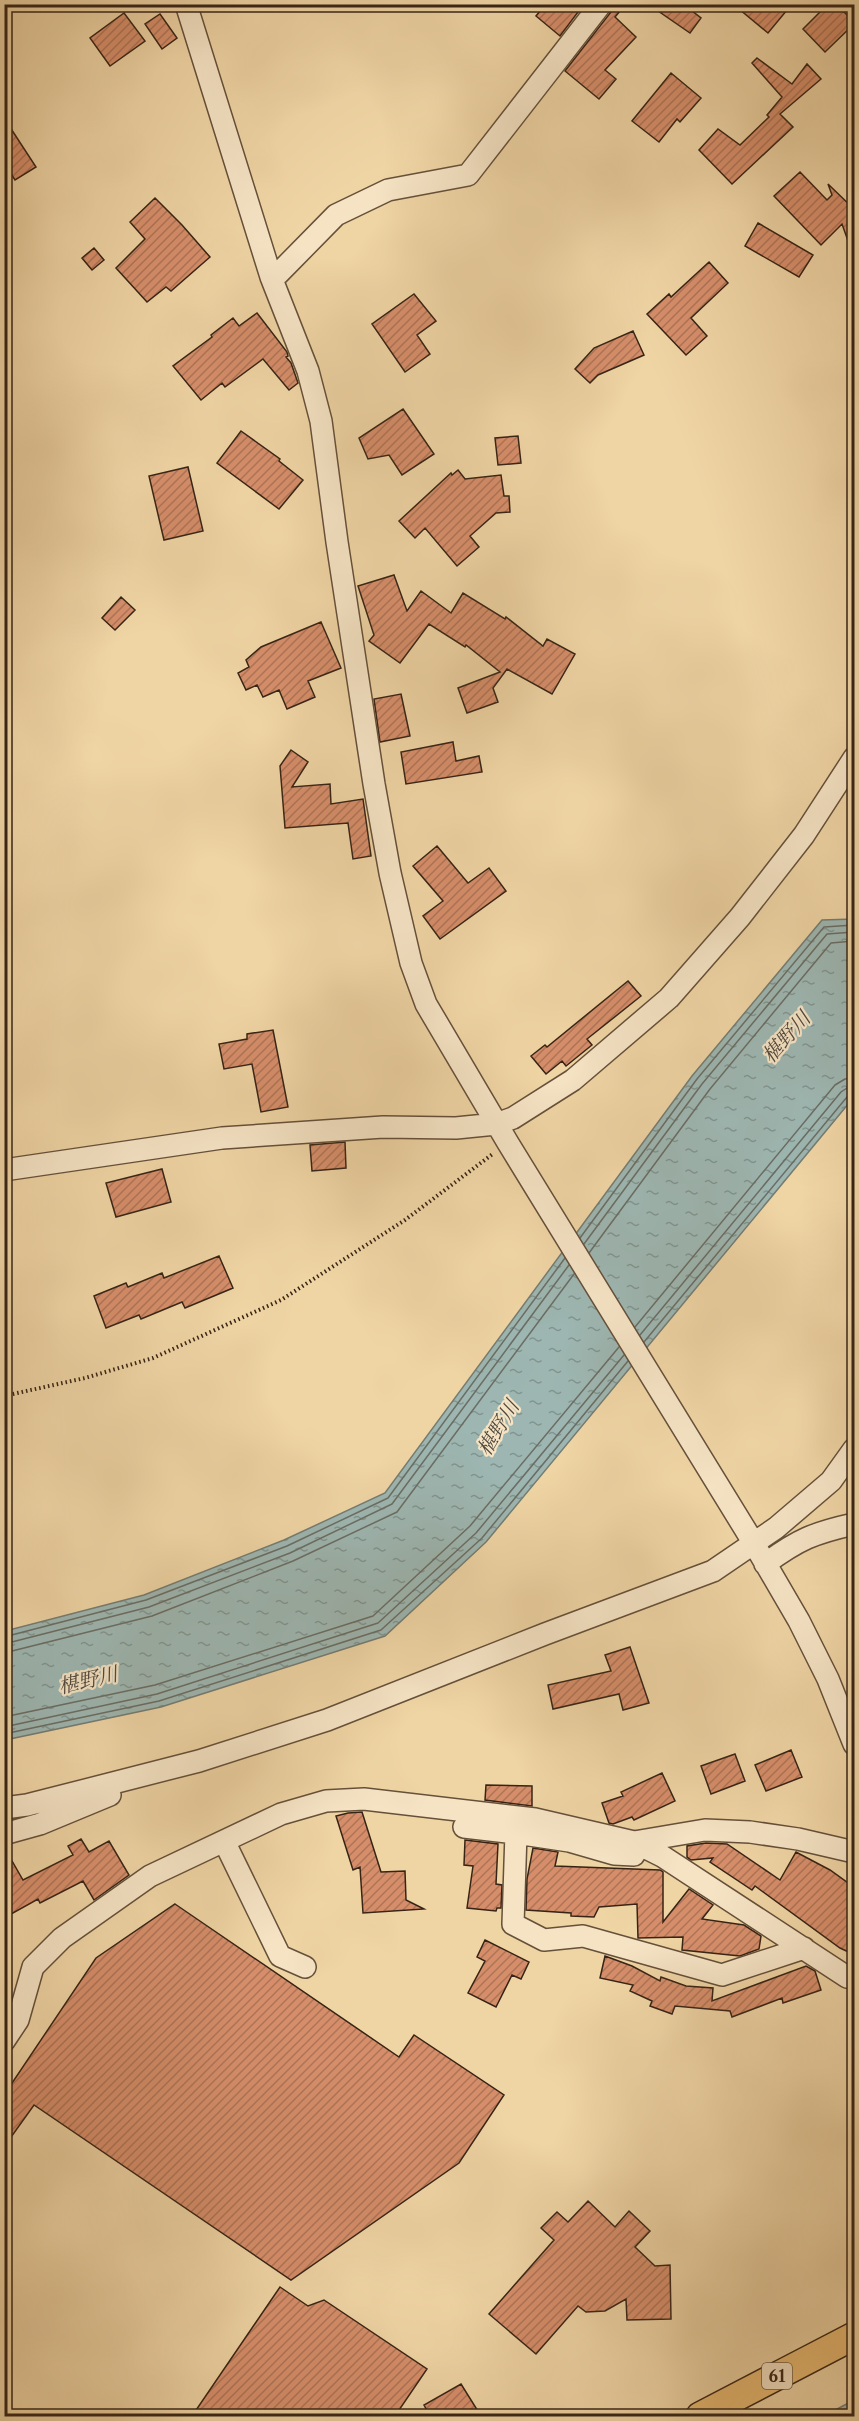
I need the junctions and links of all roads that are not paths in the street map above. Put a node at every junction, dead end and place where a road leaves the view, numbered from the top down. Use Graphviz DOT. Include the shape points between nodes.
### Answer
graph roads {
  1 [pos="186,4"];
  2 [pos="601,4"];
  3 [pos="271,278"];
  4 [pos="855,758"];
  5 [pos="496,1124"];
  6 [pos="4,1170"];
  7 [pos="855,1449"];
  8 [pos="855,1524"];
  9 [pos="753,1542"];
  10 [pos="765,1564"];
  11 [pos="855,1744"];
  12 [pos="168,1769"];
  13 [pos="4,1808"];
  14 [pos="464,1827"];
  15 [pos="516,1833"];
  16 [pos="4,1834"];
  17 [pos="224,1841"];
  18 [pos="634,1842"];
  19 [pos="855,1852"];
  20 [pos="804,1948"];
  21 [pos="305,1967"];
  22 [pos="855,1973"];
  23 [pos="4,2041"];
  24 [pos="855,2336"];
  25 [pos="700,2416"];
  1 -- 3 [label="street"];
  2 -- 3 [label="street" via="468,176 388,190 336,214"];
  3 -- 5 [label="street" via="308,371 321,421 374,784 411,963 426,1004"];
  4 -- 5 [label="street" via="804,836 669,998 573,1080 513,1118"];
  5 -- 6 [label="street" via="222,1138"];
  5 -- 9 [label="street"];
  7 -- 9 [label="street" via="831,1481 776,1528"];
  8 -- 10 [label="street" via="810,1536"];
  9 -- 10 [label="street"];
  9 -- 12 [label="street" via="713,1571 412,1688 327,1720"];
  10 -- 11 [label="street" via="828,1678"];
  12 -- 13 [label="street"];
  12 -- 16 [label="street" via="40,1824"];
  14 -- 15 [label="street"];
  15 -- 18 [label="street" via="569,1841 614,1854 634,1855"];
  15 -- 20 [label="street" via="513,1924 544,1940 583,1936 722,1975"];
  17 -- 18 [label="street" via="281,1814 326,1801 364,1799 535,1819"];
  17 -- 21 [label="street" via="280,1956"];
  17 -- 23 [label="street" via="150,1876 62,1938 33,1967 18,2020"];
  18 -- 19 [label="street" via="705,1830 750,1832"];
  18 -- 20 [label="street"];
  20 -- 22 [label="street" via="847,1977"];
  24 -- 25 [label="main road, 61"];
}
